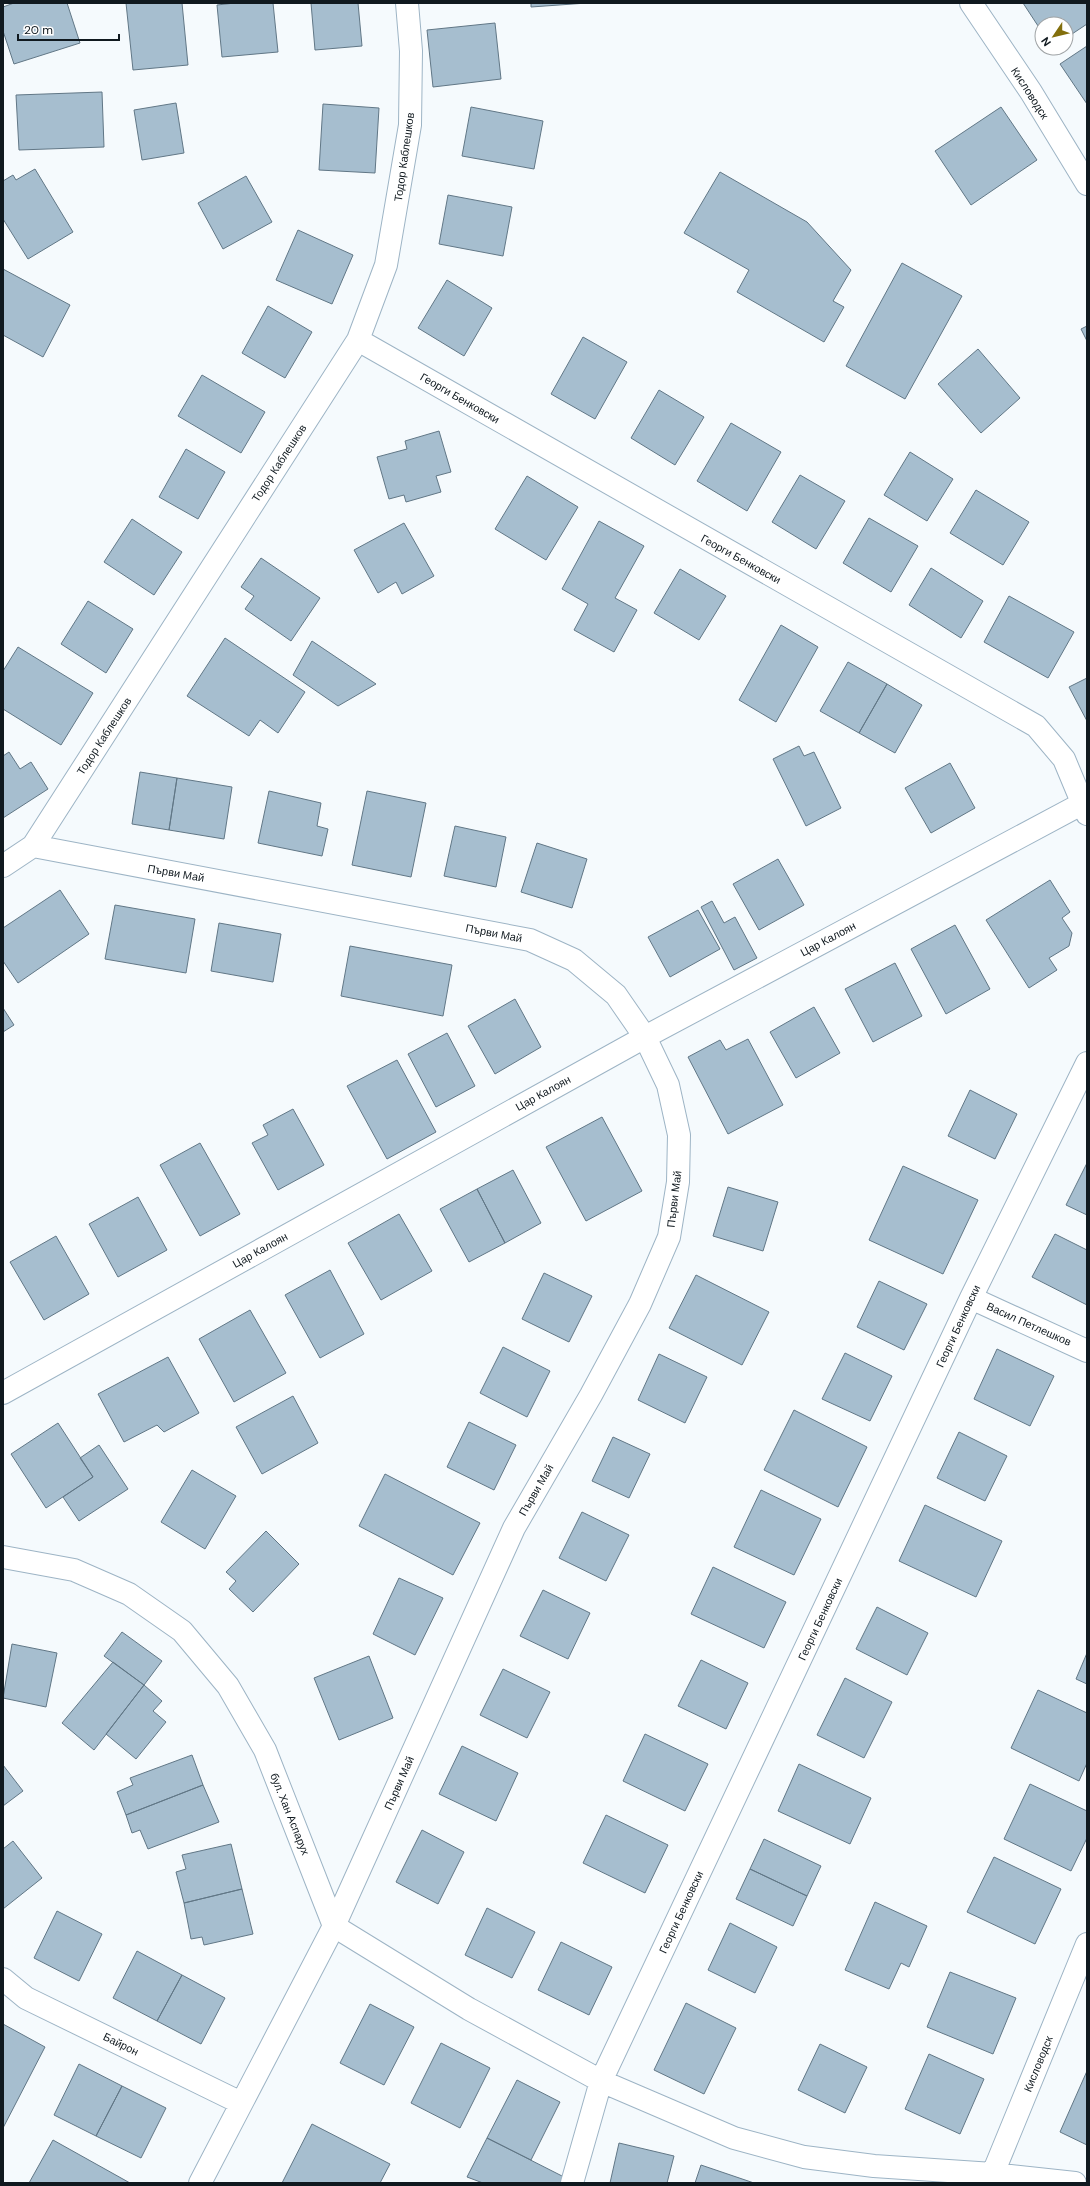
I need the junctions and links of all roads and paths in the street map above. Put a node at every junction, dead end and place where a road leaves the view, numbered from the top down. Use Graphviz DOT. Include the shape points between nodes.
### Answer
graph roads {
  1 [pos="407,3"];
  2 [pos="971,3"];
  3 [pos="1087,184"];
  4 [pos="358,340"];
  5 [pos="1086,806"];
  6 [pos="33,846"];
  7 [pos="3,866"];
  8 [pos="645,1037"];
  9 [pos="1087,1063"];
  10 [pos="971,1298"];
  11 [pos="1087,1351"];
  12 [pos="3,1393"];
  13 [pos="3,1558"];
  14 [pos="334,1926"];
  15 [pos="1087,1944"];
  16 [pos="3,1979"];
  17 [pos="601,2081"];
  18 [pos="242,2103"];
  19 [pos="991,2178"];
  20 [pos="200,2183"];
  21 [pos="572,2183"];
  22 [pos="1075,2183"];
  1 -- 4 [label="street, Тодор Каблешков" via="411,51 410,125 386,265"];
  2 -- 3 [label="street, Кисловодск" via="1031,92"];
  4 -- 5 [label="street, Георги Бенковски" via="1036,726 1064,759"];
  4 -- 6 [label="street, Тодор Каблешков"];
  5 -- 8 [label="street, Цар Калоян"];
  6 -- 7 [label="street, Тодор Каблешков"];
  6 -- 8 [label="street, Първи Май" via="530,940 574,960 616,995"];
  8 -- 12 [label="street, Цар Калоян"];
  8 -- 14 [label="street, Първи Май" via="668,1085 679,1135 678,1182 669,1237 636,1311 514,1528"];
  9 -- 10 [label="street, Георги Бенковски"];
  10 -- 11 [label="street, Васил Петлешков"];
  10 -- 17 [label="street, Георги Бенковски"];
  13 -- 14 [label="street, бул. Хан Аспарух" via="74,1570 129,1594 182,1631 228,1686 265,1750"];
  14 -- 17 [label="street" via="469,2009"];
  14 -- 18 [label="street"];
  15 -- 19 [label="street, Кисловодск"];
  16 -- 18 [label="street, Байрон" via="26,1998"];
  17 -- 19 [label="street" via="734,2138 804,2157"];
  17 -- 21 [label="street, Георги Бенковски"];
  18 -- 20 [label="street"];
  19 -- 22 [label="street"];
}
